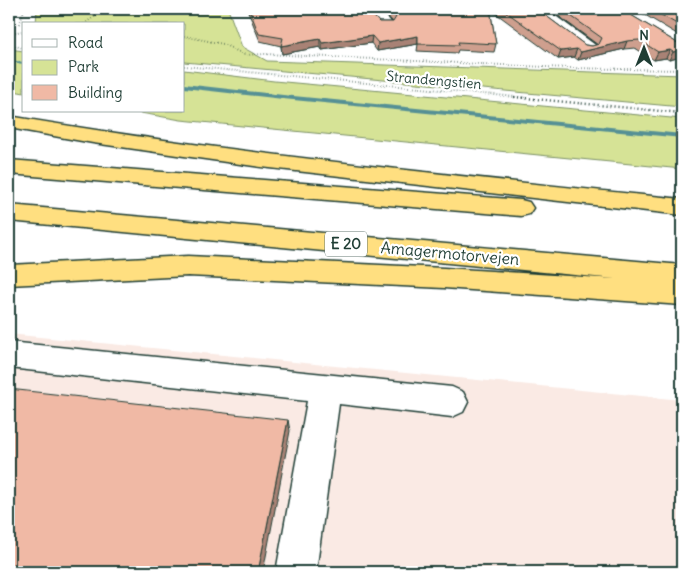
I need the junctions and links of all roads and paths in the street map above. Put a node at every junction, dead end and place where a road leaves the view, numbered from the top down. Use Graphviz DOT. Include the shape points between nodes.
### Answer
graph roads {
  1 [pos="24,9"];
  2 [pos="105,9"];
  3 [pos="371,9"];
  4 [pos="536,9"];
  5 [pos="87,22"];
  6 [pos="20,24"];
  7 [pos="386,25"];
  8 [pos="22,31"];
  9 [pos="9,33"];
  10 [pos="185,36"];
  11 [pos="9,45"];
  12 [pos="22,47"];
  13 [pos="589,47"];
  14 [pos="185,66"];
  15 [pos="682,70"];
  16 [pos="682,113"];
  17 [pos="9,122"];
  18 [pos="9,167"];
  19 [pos="682,207"];
  20 [pos="9,213"];
  21 [pos="682,223"];
  22 [pos="682,274"];
  23 [pos="9,275"];
  24 [pos="682,294"];
  25 [pos="9,355"];
  26 [pos="325,388"];
  27 [pos="452,402"];
  28 [pos="296,572"];
  1 -- 6 [label="path"];
  2 -- 5 [label="path"];
  3 -- 7 [label="street"];
  4 -- 13 [label="street"];
  8 -- 9 [label="path"];
  10 -- 15 [label="path" via="223,44 245,55"];
  11 -- 12 [label="path"];
  14 -- 16 [label="path, Strandengstien"];
  17 -- 19 [label="highway" via="300,167"];
  18 -- 21 [label="highway"];
  20 -- 22 [label="highway, Amagermotorvejen / E 20"];
  23 -- 24 [label="highway" via="188,266 444,278"];
  25 -- 26 [label="street"];
  26 -- 27 [label="street"];
  26 -- 28 [label="street"];
}
